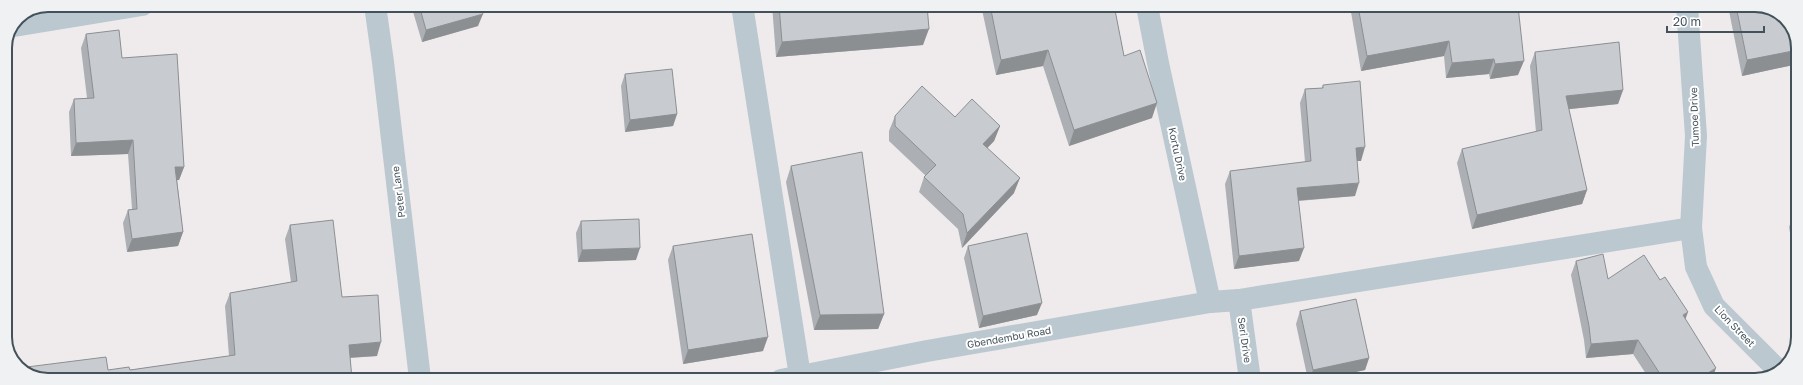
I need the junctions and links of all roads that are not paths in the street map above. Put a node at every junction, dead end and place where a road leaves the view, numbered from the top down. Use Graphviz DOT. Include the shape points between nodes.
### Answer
graph roads {
  1 [pos="99,12"];
  2 [pos="375,12"];
  3 [pos="743,12"];
  4 [pos="1148,12"];
  5 [pos="1687,12"];
  6 [pos="21,25"];
  7 [pos="1691,228"];
  8 [pos="1239,300"];
  9 [pos="1210,302"];
  10 [pos="1775,367"];
  11 [pos="419,373"];
  12 [pos="790,373"];
  13 [pos="816,373"];
  14 [pos="1249,373"];
  1 -- 6 [label="street"];
  2 -- 11 [label="street, Peter Lane"];
  3 -- 12 [label="street"];
  4 -- 9 [label="street, Kortu Drive"];
  5 -- 7 [label="street, Tumoe Drive" via="1696,136"];
  7 -- 8 [label="street, Gbendembu Road"];
  7 -- 10 [label="street, Lion Street" via="1696,267 1714,306"];
  8 -- 9 [label="street, Gbendembu Road"];
  8 -- 14 [label="street, Seri Drive"];
  9 -- 13 [label="street, Gbendembu Road"];
}
